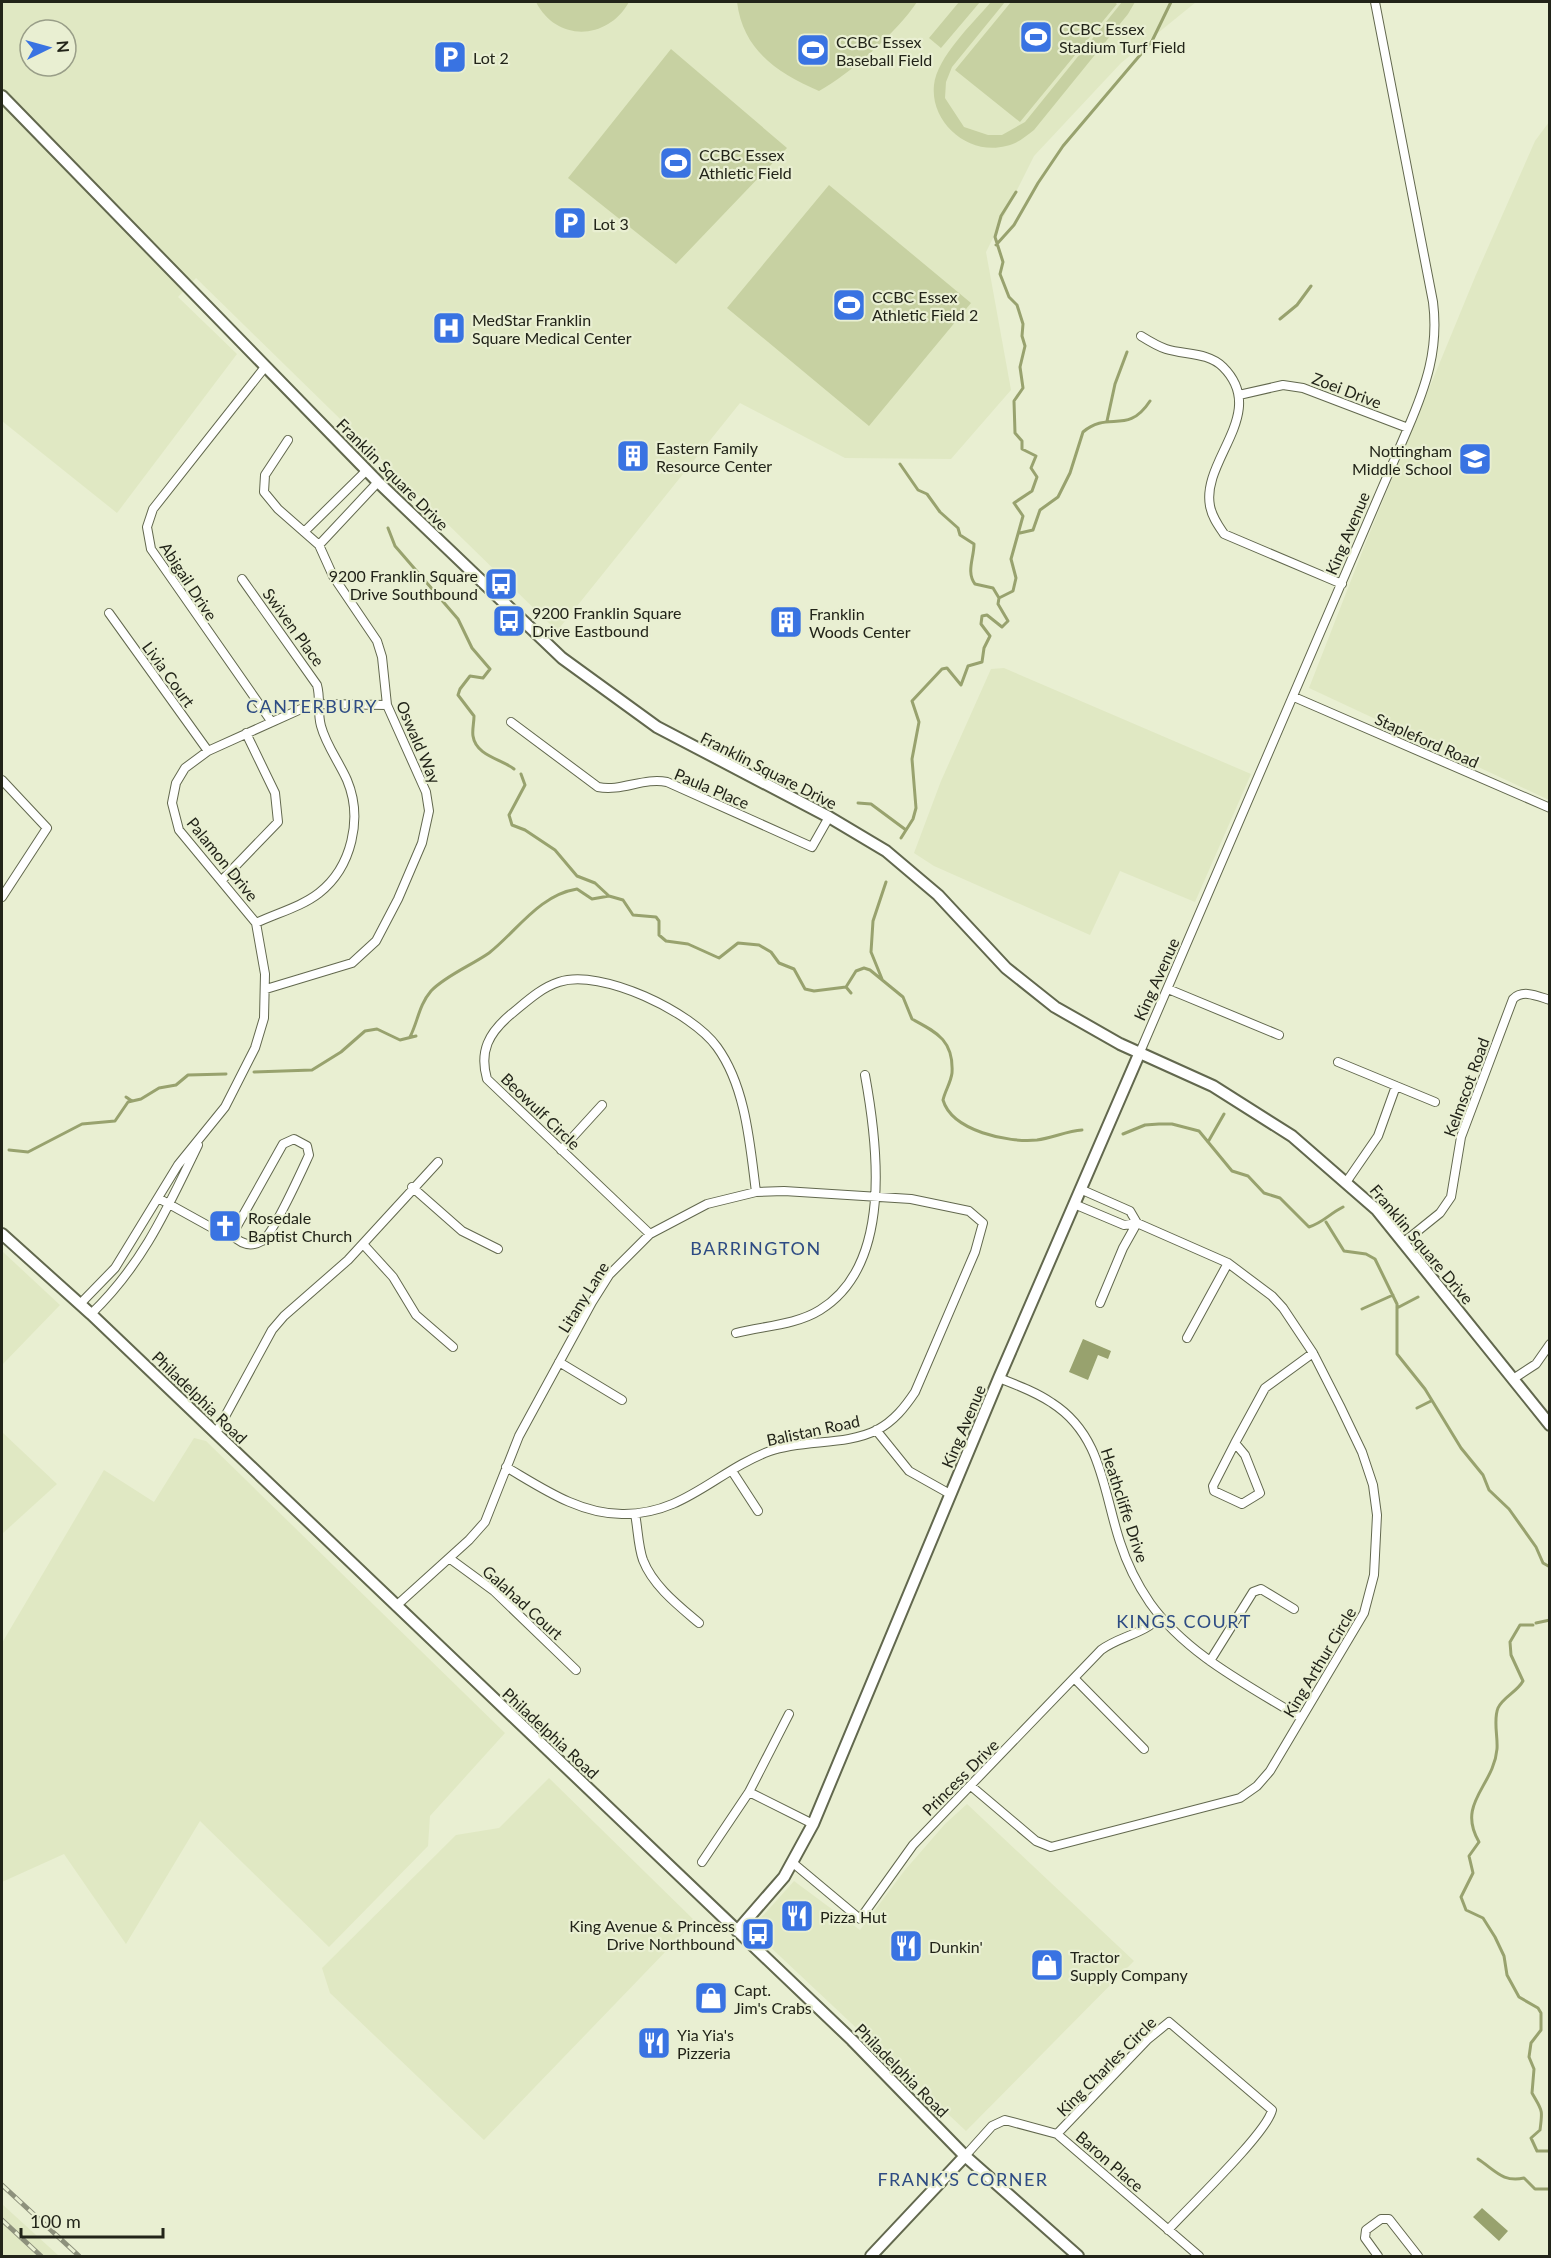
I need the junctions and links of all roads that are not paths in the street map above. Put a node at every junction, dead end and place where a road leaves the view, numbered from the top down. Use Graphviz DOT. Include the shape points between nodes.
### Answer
graph roads {
  1 [pos="1375,2"];
  2 [pos="2,96"];
  3 [pos="1141,336"];
  4 [pos="265,367"];
  5 [pos="1239,394"];
  6 [pos="1408,428"];
  7 [pos="288,440"];
  8 [pos="367,470"];
  9 [pos="378,482"];
  10 [pos="304,532"];
  11 [pos="319,545"];
  12 [pos="242,579"];
  13 [pos="1342,584"];
  14 [pos="109,613"];
  15 [pos="1294,697"];
  16 [pos="321,704"];
  17 [pos="387,705"];
  18 [pos="270,722"];
  19 [pos="511,723"];
  20 [pos="246,733"];
  21 [pos="208,751"];
  22 [pos="2,780"];
  23 [pos="1550,808"];
  24 [pos="829,817"];
  25 [pos="222,880"];
  26 [pos="2,897"];
  27 [pos="256,923"];
  28 [pos="266,989"];
  29 [pos="1168,989"];
  30 [pos="1550,1000"];
  31 [pos="1278,1035"];
  32 [pos="1140,1052"];
  33 [pos="1338,1062"];
  34 [pos="866,1075"];
  35 [pos="1396,1086"];
  36 [pos="1435,1102"];
  37 [pos="602,1105"];
  38 [pos="204,1133"];
  39 [pos="561,1150"];
  40 [pos="438,1162"];
  41 [pos="1347,1181"];
  42 [pos="412,1187"];
  43 [pos="1080,1189"];
  44 [pos="756,1192"];
  45 [pos="876,1196"];
  46 [pos="158,1198"];
  47 [pos="1074,1204"];
  48 [pos="169,1205"];
  49 [pos="983,1223"];
  50 [pos="1137,1223"];
  51 [pos="650,1233"];
  52 [pos="2,1234"];
  53 [pos="232,1235"];
  54 [pos="1404,1242"];
  55 [pos="363,1244"];
  56 [pos="498,1249"];
  57 [pos="1228,1263"];
  58 [pos="1100,1303"];
  59 [pos="80,1304"];
  60 [pos="91,1314"];
  61 [pos="736,1333"];
  62 [pos="1187,1338"];
  63 [pos="1550,1344"];
  64 [pos="453,1347"];
  65 [pos="1313,1353"];
  66 [pos="559,1362"];
  67 [pos="999,1378"];
  68 [pos="1513,1379"];
  69 [pos="622,1400"];
  70 [pos="1550,1425"];
  71 [pos="876,1430"];
  72 [pos="216,1433"];
  73 [pos="1236,1443"];
  74 [pos="506,1467"];
  75 [pos="732,1471"];
  76 [pos="950,1494"];
  77 [pos="758,1511"];
  78 [pos="635,1514"];
  79 [pos="449,1558"];
  80 [pos="396,1606"];
  81 [pos="1294,1609"];
  82 [pos="1160,1616"];
  83 [pos="699,1623"];
  84 [pos="1210,1661"];
  85 [pos="576,1670"];
  86 [pos="1074,1679"];
  87 [pos="789,1714"];
  88 [pos="1301,1718"];
  89 [pos="1144,1749"];
  90 [pos="971,1786"];
  91 [pos="749,1792"];
  92 [pos="813,1824"];
  93 [pos="702,1862"];
  94 [pos="793,1863"];
  95 [pos="737,1930"];
  96 [pos="1057,2134"];
  97 [pos="965,2156"];
  98 [pos="1168,2230"];
  99 [pos="871,2256"];
  100 [pos="1078,2256"];
  101 [pos="1199,2256"];
  102 [pos="1378,2256"];
  103 [pos="1418,2256"];
  1 -- 6 [label="street, King Avenue" via="1435,315 1432,364"];
  2 -- 4 [label="street, Franklin Square Drive"];
  3 -- 5 [label="street" via="1167,349 1209,358 1222,366"];
  4 -- 8 [label="street, Franklin Square Drive"];
  4 -- 18 [label="street, Abigail Drive" via="153,509 147,527 151,549 167,576"];
  5 -- 6 [label="street, Zoei Drive" via="1283,385 1303,388"];
  5 -- 13 [label="street" via="1238,415 1212,483 1209,503 1214,518 1224,534"];
  6 -- 13 [label="street, King Avenue"];
  7 -- 10 [label="street, Oswald Way" via="265,475 263,485 267,498"];
  8 -- 9 [label="street, Franklin Square Drive"];
  8 -- 10 [label="street"];
  9 -- 11 [label="street"];
  9 -- 24 [label="street, Franklin Square Drive" via="581,673 693,748"];
  10 -- 11 [label="street, Oswald Way"];
  11 -- 17 [label="street, Oswald Way" via="333,576 377,641"];
  12 -- 16 [label="street, Swiven Place" via="313,677"];
  13 -- 15 [label="street, King Avenue"];
  14 -- 21 [label="street, Livia Court"];
  15 -- 23 [label="street, Stapleford Road"];
  15 -- 29 [label="street, King Avenue"];
  16 -- 17 [label="street, Palamon Drive"];
  16 -- 18 [label="street, Palamon Drive"];
  16 -- 27 [label="street, Swiven Place" via="322,729 354,802 355,831 326,886 300,904"];
  17 -- 28 [label="street, Oswald Way" via="428,800 429,820 410,872 383,929 361,955 338,968"];
  18 -- 20 [label="street, Palamon Drive"];
  19 -- 24 [label="street, Paula Place" via="598,787 667,782 812,847"];
  20 -- 21 [label="street, Palamon Drive"];
  20 -- 25 [label="street" via="275,793 278,822"];
  21 -- 25 [label="street, Palamon Drive" via="185,768 176,783 172,803 174,818 192,847"];
  22 -- 26 [label="street" via="47,828"];
  24 -- 32 [label="street, Franklin Square Drive" via="885,851 923,881 1030,989 1089,1028"];
  25 -- 27 [label="street, Palamon Drive"];
  27 -- 28 [label="street, Palamon Drive"];
  28 -- 38 [label="street, Palamon Drive" via="264,1018 255,1048 225,1107"];
  29 -- 31 [label="street"];
  29 -- 32 [label="street, King Avenue"];
  30 -- 54 [label="street, Kelmscot Road" via="1527,993 1513,999 1461,1137 1451,1197 1440,1213"];
  32 -- 41 [label="street, Franklin Square Drive" via="1213,1086 1263,1115"];
  32 -- 43 [label="street, King Avenue"];
  33 -- 35 [label="street"];
  34 -- 45 [label="street" via="876,1130"];
  35 -- 36 [label="street"];
  35 -- 41 [label="street" via="1378,1136"];
  37 -- 39 [label="street"];
  38 -- 46 [label="street, Palamon Drive"];
  38 -- 48 [label="street, Palamon Drive"];
  39 -- 44 [label="street, Beowulf Circle" via="487,1079 484,1052 496,1027 536,994 560,982 597,980 672,1010 705,1032 718,1048 744,1118"];
  39 -- 51 [label="street, Beowulf Circle"];
  40 -- 42 [label="street"];
  41 -- 54 [label="street, Franklin Square Drive"];
  42 -- 55 [label="street"];
  42 -- 56 [label="street" via="462,1231"];
  43 -- 47 [label="street, King Avenue"];
  43 -- 50 [label="street, King Arthur Circle" via="1130,1211"];
  44 -- 45 [label="street, Litany Lane"];
  44 -- 51 [label="street, Litany Lane" via="707,1204"];
  45 -- 49 [label="street, Litany Lane" via="949,1205 969,1211"];
  45 -- 61 [label="street" via="862,1255 850,1280 832,1302 799,1319"];
  46 -- 48 [label="street"];
  46 -- 59 [label="street, Palamon Drive" via="115,1268"];
  47 -- 50 [label="street, King Arthur Circle" via="1124,1225"];
  47 -- 67 [label="street, King Avenue"];
  48 -- 53 [label="street"];
  48 -- 60 [label="street, Palamon Drive" via="134,1268"];
  49 -- 71 [label="street, Balistan Road" via="975,1252 918,1386 902,1411"];
  50 -- 57 [label="street, King Arthur Circle"];
  50 -- 58 [label="street"];
  51 -- 66 [label="street, Litany Lane" via="609,1275"];
  52 -- 59 [label="street, Philadelphia Road"];
  53 -- 53 [label="street" via="283,1144 294,1139 307,1146 309,1155 267,1237 248,1244"];
  54 -- 68 [label="street, Franklin Square Drive"];
  55 -- 64 [label="street" via="393,1277 416,1315"];
  55 -- 72 [label="street" via="272,1330"];
  57 -- 62 [label="street"];
  57 -- 65 [label="street, King Arthur Circle" via="1272,1296"];
  59 -- 60 [label="street, Philadelphia Road"];
  60 -- 72 [label="street, Philadelphia Road"];
  63 -- 68 [label="street" via="1536,1364"];
  65 -- 73 [label="street" via="1265,1388"];
  65 -- 88 [label="street, King Arthur Circle" via="1369,1469 1377,1515 1374,1575 1364,1613"];
  66 -- 69 [label="street"];
  66 -- 74 [label="street, Litany Lane"];
  67 -- 76 [label="street, King Avenue"];
  67 -- 82 [label="street, Heathcliffe Drive" via="1054,1404 1088,1439 1097,1457 1128,1564"];
  68 -- 70 [label="street, Franklin Square Drive"];
  71 -- 75 [label="street, Balistan Road" via="784,1447 759,1455"];
  71 -- 76 [label="street" via="909,1471"];
  72 -- 80 [label="street, Philadelphia Road"];
  73 -- 73 [label="street" via="1213,1486 1214,1491 1242,1504 1260,1493"];
  74 -- 78 [label="street, Balistan Road" via="585,1508 608,1514"];
  74 -- 79 [label="street, Litany Lane" via="485,1522"];
  75 -- 77 [label="street"];
  75 -- 78 [label="street, Balistan Road" via="678,1503"];
  76 -- 92 [label="street, King Avenue"];
  78 -- 83 [label="street" via="647,1569"];
  79 -- 80 [label="street, Litany Lane"];
  79 -- 85 [label="street, Galahad Court" via="494,1591"];
  80 -- 95 [label="street, Philadelphia Road"];
  81 -- 84 [label="street" via="1261,1589 1253,1592"];
  82 -- 84 [label="street, Heathcliffe Drive" via="1186,1644"];
  82 -- 86 [label="street, Princess Drive" via="1150,1628 1111,1643"];
  84 -- 88 [label="street, Heathcliffe Drive"];
  86 -- 89 [label="street"];
  86 -- 90 [label="street, Princess Drive"];
  87 -- 91 [label="street"];
  88 -- 90 [label="street, King Arthur Circle" via="1262,1780 1240,1798 1060,1847 1036,1841"];
  90 -- 94 [label="street, Princess Drive" via="913,1845 860,1918"];
  91 -- 92 [label="street"];
  91 -- 93 [label="street"];
  92 -- 94 [label="street, King Avenue"];
  94 -- 95 [label="street, King Avenue"];
  95 -- 97 [label="street, Philadelphia Road"];
  96 -- 97 [label="street, Baron Place" via="1005,2120 992,2126"];
  96 -- 98 [label="street, Baron Place"];
  96 -- 98 [label="street, King Charles Circle" via="1169,2022 1197,2044 1272,2110 1253,2140"];
  97 -- 99 [label="street"];
  97 -- 100 [label="street, Philadelphia Road"];
  98 -- 101 [label="street, Baron Place"];
  102 -- 103 [label="street" via="1365,2238 1366,2230 1381,2219 1389,2219"];
}
